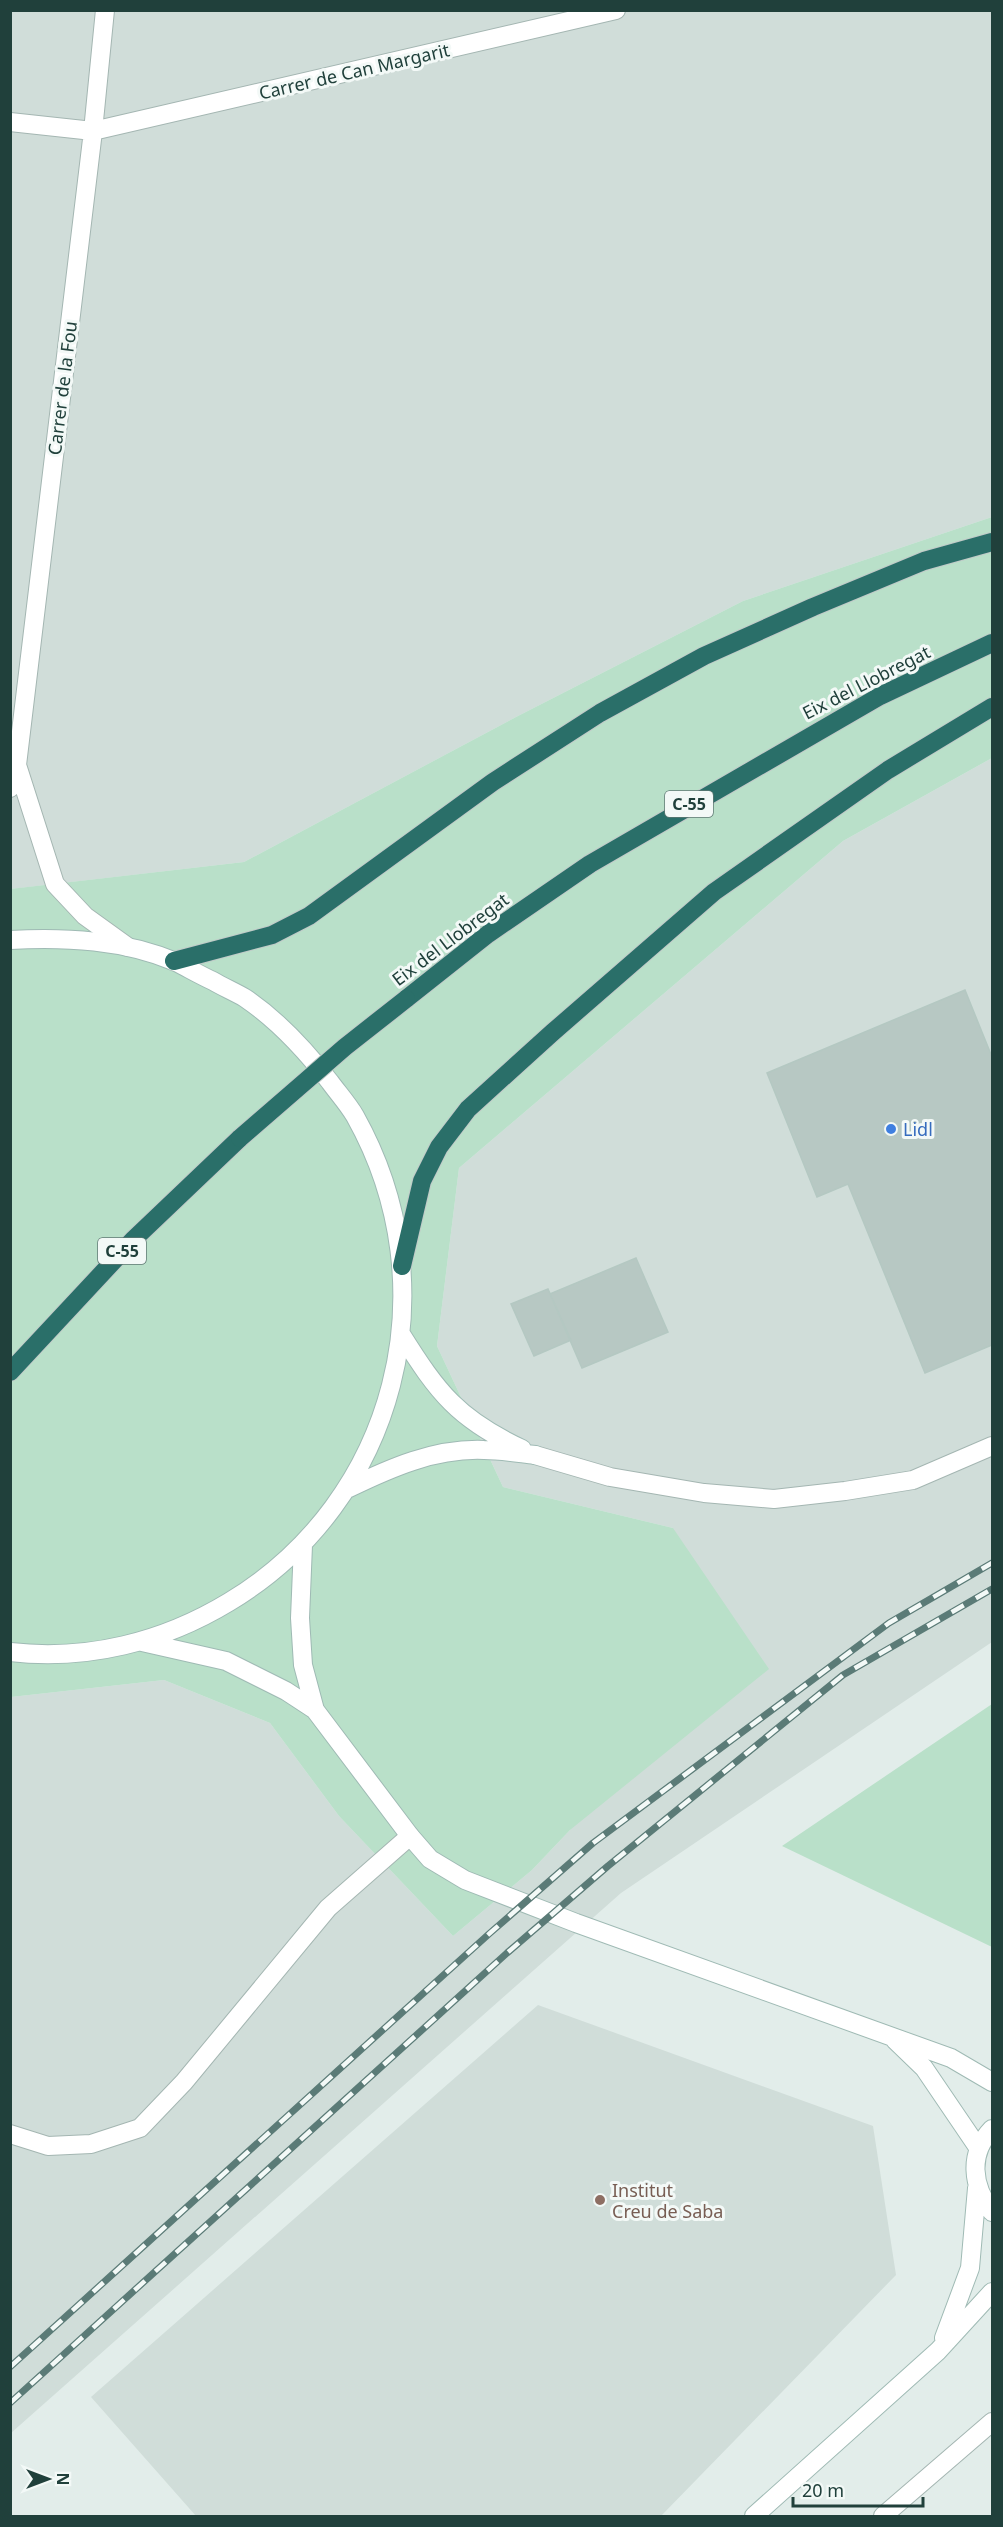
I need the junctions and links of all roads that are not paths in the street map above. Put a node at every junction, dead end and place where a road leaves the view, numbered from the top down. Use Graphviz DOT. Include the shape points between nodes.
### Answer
graph roads {
  1 [pos="105,10"];
  2 [pos="616,10"];
  3 [pos="10,122"];
  4 [pos="93,130"];
  5 [pos="993,542"];
  6 [pos="993,643"];
  7 [pos="993,707"];
  8 [pos="17,765"];
  9 [pos="10,789"];
  10 [pos="10,940"];
  11 [pos="128,947"];
  12 [pos="174,962"];
  13 [pos="402,1266"];
  14 [pos="402,1334"];
  15 [pos="10,1372"];
  16 [pos="993,1446"];
  17 [pos="535,1455"];
  18 [pos="347,1489"];
  19 [pos="303,1545"];
  20 [pos="142,1642"];
  21 [pos="10,1652"];
  22 [pos="315,1710"];
  23 [pos="410,1836"];
  24 [pos="890,2035"];
  25 [pos="993,2082"];
  26 [pos="993,2129"];
  27 [pos="10,2134"];
  28 [pos="980,2149"];
  29 [pos="977,2188"];
  30 [pos="993,2212"];
  31 [pos="993,2292"];
  32 [pos="938,2351"];
  33 [pos="993,2422"];
  34 [pos="754,2517"];
  35 [pos="883,2517"];
  1 -- 4 [label="street, Carrer de la Fou"];
  2 -- 4 [label="street, Carrer de Can Margarit"];
  3 -- 4 [label="street, Carrer de Can Margarit"];
  4 -- 8 [label="street, Carrer de la Fou"];
  5 -- 12 [label="highway" via="924,561 704,656 600,713 493,782 309,916 272,935"];
  6 -- 15 [label="highway, Eix del Llobregat / C-55, bridge" via="880,696 590,864 488,934 345,1047 240,1137 134,1239"];
  7 -- 13 [label="highway" via="888,770 714,892 468,1109 439,1147 422,1181"];
  8 -- 9 [label="street, Carrer de la Fou"];
  8 -- 11 [label="street, Carrer de la Fou" via="55,884 85,916"];
  10 -- 11 [label="street" via="88,940"];
  11 -- 12 [label="street"];
  12 -- 13 [label="street" via="245,998 306,1051 354,1115 387,1188"];
  13 -- 14 [label="street"];
  14 -- 17 [label="street" via="446,1400 489,1434"];
  14 -- 18 [label="street" via="391,1388 373,1440"];
  16 -- 17 [label="street" via="913,1480 774,1499 704,1493 610,1477"];
  17 -- 18 [label="street" via="483,1449 428,1456 391,1467"];
  18 -- 19 [label="street"];
  19 -- 20 [label="street" via="255,1586 201,1619"];
  19 -- 22 [label="street" via="303,1665"];
  20 -- 21 [label="street" via="65,1654"];
  20 -- 22 [label="street" via="226,1661"];
  22 -- 23 [label="street"];
  23 -- 24 [label="street" via="430,1859 500,1895"];
  23 -- 27 [label="street" via="328,1908 184,2082 140,2128 91,2144 48,2146"];
  24 -- 25 [label="street" via="951,2058"];
  24 -- 28 [label="street" via="924,2068"];
  26 -- 28 [label="street"];
  28 -- 29 [label="street" via="975,2168"];
  29 -- 30 [label="street"];
  29 -- 32 [label="street" via="970,2268"];
  31 -- 32 [label="street"];
  32 -- 34 [label="street"];
  33 -- 35 [label="street"];
}
